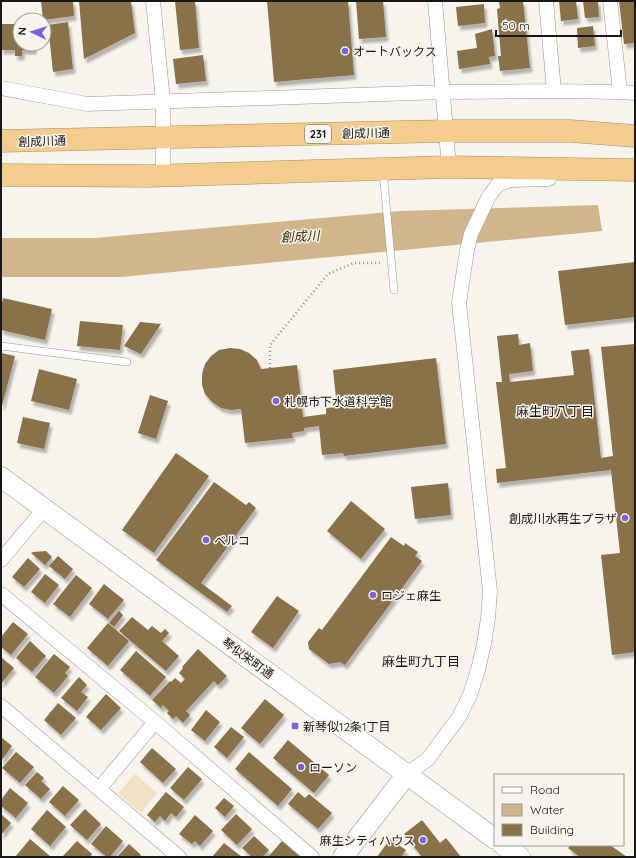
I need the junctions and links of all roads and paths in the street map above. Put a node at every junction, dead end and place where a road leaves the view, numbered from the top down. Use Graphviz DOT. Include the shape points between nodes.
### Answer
graph roads {
  1 [pos="153,1"];
  2 [pos="435,1"];
  3 [pos="546,1"];
  4 [pos="610,1"];
  5 [pos="1,88"];
  6 [pos="554,91"];
  7 [pos="444,92"];
  8 [pos="620,92"];
  9 [pos="635,93"];
  10 [pos="163,101"];
  11 [pos="446,131"];
  12 [pos="635,136"];
  13 [pos="163,138"];
  14 [pos="1,141"];
  15 [pos="449,167"];
  16 [pos="383,169"];
  17 [pos="635,171"];
  18 [pos="1,175"];
  19 [pos="163,175"];
  20 [pos="383,263"];
  21 [pos="394,290"];
  22 [pos="1,346"];
  23 [pos="127,362"];
  24 [pos="270,368"];
  25 [pos="1,477"];
  26 [pos="44,509"];
  27 [pos="1,560"];
  28 [pos="1,594"];
  29 [pos="1,706"];
  30 [pos="154,722"];
  31 [pos="406,774"];
  32 [pos="99,789"];
  33 [pos="494,838"];
  34 [pos="505,846"];
  35 [pos="179,857"];
  36 [pos="312,857"];
  37 [pos="343,857"];
  38 [pos="520,857"];
  1 -- 10 [label="street"];
  2 -- 7 [label="street"];
  3 -- 6 [label="street"];
  4 -- 8 [label="street"];
  5 -- 10 [label="street" via="87,104"];
  6 -- 7 [label="street"];
  6 -- 8 [label="street"];
  7 -- 10 [label="street"];
  7 -- 11 [label="street"];
  8 -- 9 [label="street"];
  10 -- 13 [label="street"];
  11 -- 12 [label="highway, 創成川通 / 231" via="570,130"];
  11 -- 13 [label="highway, 創成川通 / 231"];
  11 -- 15 [label="street"];
  13 -- 14 [label="highway, 創成川通 / 231"];
  13 -- 19 [label="street"];
  15 -- 16 [label="highway"];
  15 -- 17 [label="highway"];
  16 -- 19 [label="highway"];
  16 -- 21 [label="lane"];
  17 -- 31 [label="street" via="579,178 511,180 498,184 488,198 471,234 466,250 459,303 490,591 488,618 478,670 459,717 428,759"];
  18 -- 19 [label="highway"];
  20 -- 24 [label="path" via="354,263 328,274 270,345"];
  22 -- 23 [label="lane"];
  25 -- 26 [label="main road, 琴似栄町通"];
  26 -- 27 [label="street"];
  26 -- 31 [label="main road, 琴似栄町通"];
  28 -- 30 [label="street"];
  29 -- 32 [label="street"];
  30 -- 32 [label="street"];
  30 -- 36 [label="street"];
  31 -- 33 [label="main road, 琴似栄町通"];
  31 -- 37 [label="main road"];
  32 -- 35 [label="street"];
  34 -- 38 [label="main road"];
}
